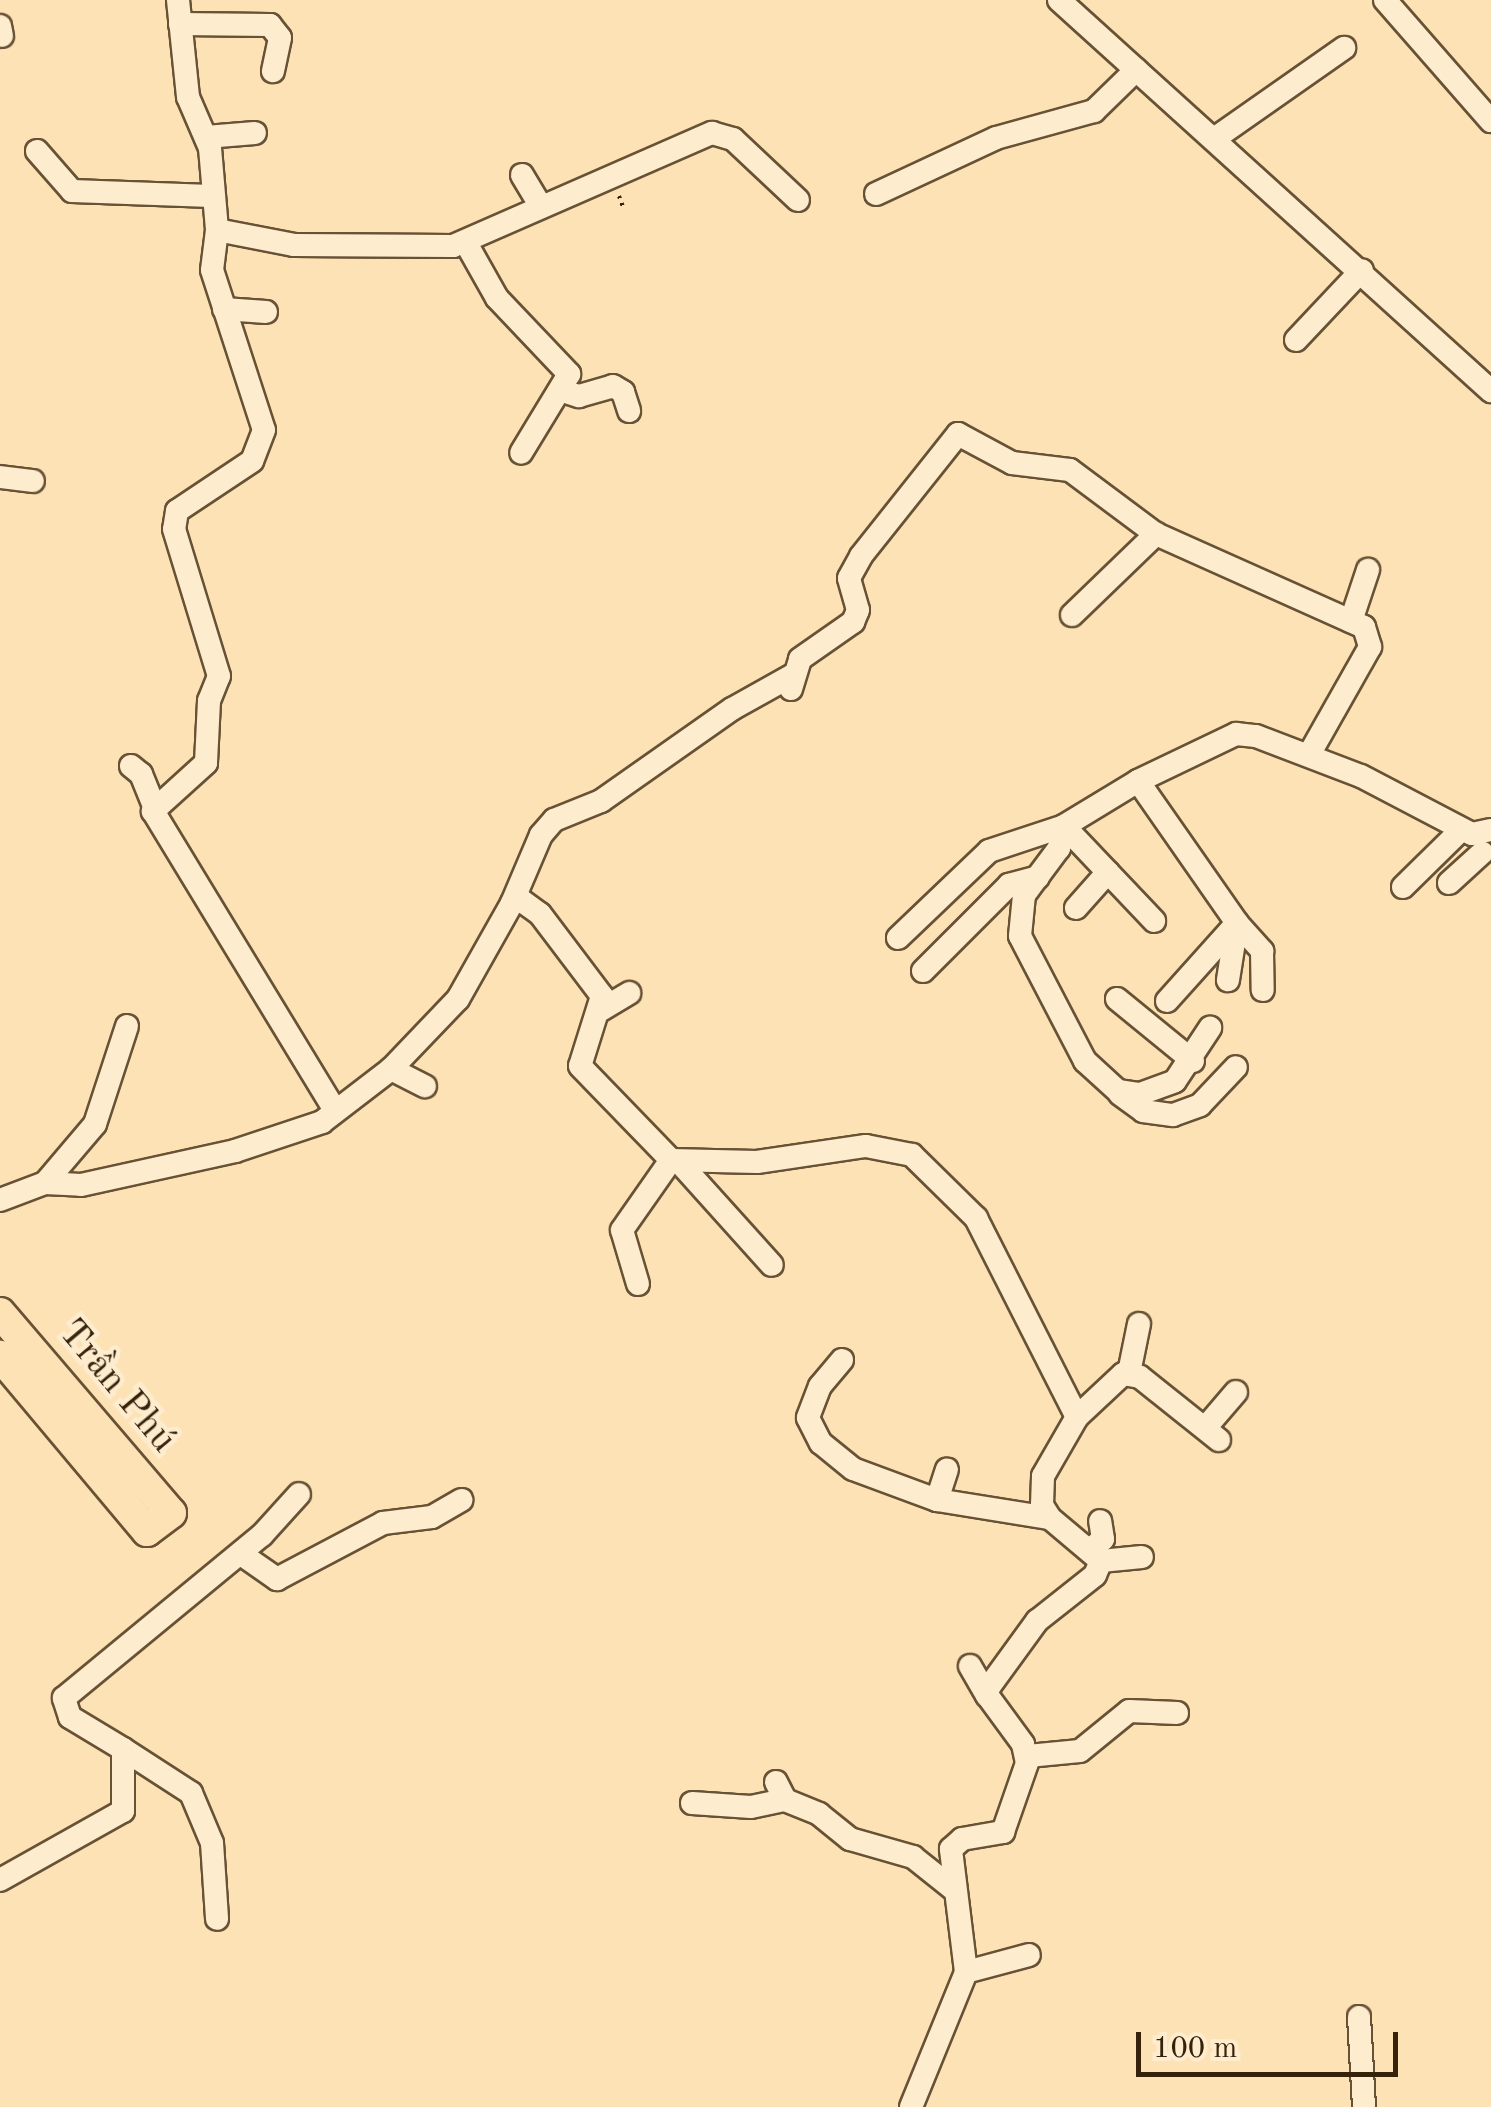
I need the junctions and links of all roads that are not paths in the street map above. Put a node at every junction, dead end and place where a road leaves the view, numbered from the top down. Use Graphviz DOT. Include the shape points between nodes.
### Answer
graph roads {
  1 [pos="1059,0"];
  2 [pos="1385,0"];
  3 [pos="179,12"];
  4 [pos="1344,48"];
  5 [pos="1136,70"];
  6 [pos="274,71"];
  7 [pos="1491,121"];
  8 [pos="256,133"];
  9 [pos="206,137"];
  10 [pos="1214,140"];
  11 [pos="37,151"];
  12 [pos="522,175"];
  13 [pos="876,194"];
  14 [pos="211,196"];
  15 [pos="798,200"];
  16 [pos="541,207"];
  17 [pos="217,230"];
  18 [pos="466,243"];
  19 [pos="1362,270"];
  20 [pos="224,308"];
  21 [pos="266,312"];
  22 [pos="1296,340"];
  23 [pos="560,390"];
  24 [pos="1491,390"];
  25 [pos="629,411"];
  26 [pos="521,454"];
  27 [pos="0,477"];
  28 [pos="33,482"];
  29 [pos="1156,534"];
  30 [pos="1368,570"];
  31 [pos="1072,615"];
  32 [pos="1351,620"];
  33 [pos="1309,755"];
  34 [pos="131,766"];
  35 [pos="1138,780"];
  36 [pos="154,808"];
  37 [pos="1064,826"];
  38 [pos="1482,843"];
  39 [pos="1108,872"];
  40 [pos="1038,877"];
  41 [pos="1448,883"];
  42 [pos="1404,887"];
  43 [pos="512,904"];
  44 [pos="1076,908"];
  45 [pos="1154,921"];
  46 [pos="1238,923"];
  47 [pos="898,938"];
  48 [pos="922,971"];
  49 [pos="1228,980"];
  50 [pos="1263,990"];
  51 [pos="629,993"];
  52 [pos="1117,998"];
  53 [pos="1168,1001"];
  54 [pos="601,1010"];
  55 [pos="127,1026"];
  56 [pos="1210,1028"];
  57 [pos="1193,1061"];
  58 [pos="1236,1066"];
  59 [pos="391,1069"];
  60 [pos="425,1086"];
  61 [pos="1118,1091"];
  62 [pos="335,1110"];
  63 [pos="676,1162"];
  64 [pos="45,1183"];
  65 [pos="0,1200"];
  66 [pos="772,1265"];
  67 [pos="638,1284"];
  68 [pos="0,1313"];
  69 [pos="1138,1324"];
  70 [pos="0,1356"];
  71 [pos="842,1360"];
  72 [pos="1129,1373"];
  73 [pos="1236,1392"];
  74 [pos="1077,1418"];
  75 [pos="946,1470"];
  76 [pos="298,1494"];
  77 [pos="461,1500"];
  78 [pos="937,1500"];
  79 [pos="1050,1518"];
  80 [pos="1100,1521"];
  81 [pos="241,1554"];
  82 [pos="1096,1554"];
  83 [pos="1142,1557"];
  84 [pos="970,1666"];
  85 [pos="987,1695"];
  86 [pos="1177,1713"];
  87 [pos="122,1749"];
  88 [pos="1028,1756"];
  89 [pos="692,1803"];
  90 [pos="0,1880"];
  91 [pos="952,1888"];
  92 [pos="218,1919"];
  93 [pos="1029,1955"];
  94 [pos="966,1972"];
  95 [pos="1359,2016"];
  96 [pos="911,2107"];
  97 [pos="1364,2107"];
  1 -- 5 [label="street"];
  2 -- 7 [label="street"];
  3 -- 6 [label="street" via="270,25 280,38"];
  3 -- 9 [label="street" via="188,98"];
  4 -- 10 [label="street"];
  5 -- 10 [label="street"];
  5 -- 13 [label="street" via="1094,112 996,138"];
  8 -- 9 [label="street"];
  9 -- 14 [label="street"];
  10 -- 19 [label="street"];
  11 -- 14 [label="street" via="72,192"];
  12 -- 16 [label="street"];
  14 -- 17 [label="street"];
  15 -- 16 [label="street" via="733,139 712,133"];
  16 -- 18 [label="street"];
  17 -- 18 [label="street" via="294,245 388,249"];
  17 -- 20 [label="street" via="210,261"];
  18 -- 23 [label="street" via="497,298 567,369"];
  19 -- 22 [label="street"];
  19 -- 24 [label="street"];
  20 -- 21 [label="street"];
  20 -- 36 [label="street" via="264,430 252,461 177,511 174,530 218,676 209,701 206,763"];
  23 -- 25 [label="street" via="579,396 614,386"];
  23 -- 26 [label="street"];
  27 -- 28 [label="street"];
  29 -- 31 [label="street"];
  29 -- 32 [label="street"];
  29 -- 43 [label="street" via="1070,470 1012,464 958,434 861,556 849,578 858,610 852,622 800,660 793,682 732,709 632,781 554,820"];
  30 -- 32 [label="street"];
  32 -- 33 [label="street" via="1369,633 1370,647"];
  33 -- 35 [label="street" via="1236,734"];
  33 -- 38 [label="street"];
  34 -- 36 [label="street"];
  35 -- 37 [label="street"];
  35 -- 46 [label="street"];
  36 -- 62 [label="street"];
  37 -- 39 [label="street"];
  37 -- 40 [label="street" via="1059,848"];
  37 -- 47 [label="street" via="989,851"];
  38 -- 41 [label="street"];
  38 -- 42 [label="street"];
  39 -- 44 [label="street"];
  39 -- 45 [label="street"];
  40 -- 48 [label="street" via="1009,885"];
  40 -- 61 [label="street" via="1019,912 1024,952 1085,1061"];
  43 -- 54 [label="street" via="522,901 540,914 599,990"];
  43 -- 59 [label="street" via="465,988"];
  46 -- 49 [label="street"];
  46 -- 50 [label="street" via="1262,951"];
  46 -- 53 [label="street"];
  51 -- 54 [label="street"];
  52 -- 57 [label="street"];
  54 -- 63 [label="street" via="582,1044 580,1066"];
  55 -- 64 [label="street" via="95,1124"];
  56 -- 57 [label="street"];
  57 -- 61 [label="street" via="1158,1089"];
  58 -- 61 [label="street" via="1200,1105 1172,1115 1143,1111"];
  59 -- 60 [label="street"];
  59 -- 62 [label="street"];
  62 -- 64 [label="street" via="290,1136 235,1151 81,1184"];
  63 -- 66 [label="street"];
  63 -- 67 [label="street" via="622,1230"];
  63 -- 74 [label="street" via="757,1162 866,1146 912,1155 976,1218"];
  64 -- 65 [label="street"];
  68 -- 70 [label="main road, Trần Phú" via="158,1522"];
  69 -- 72 [label="street"];
  71 -- 78 [label="street" via="813,1400 810,1430 853,1468"];
  72 -- 73 [label="street" via="1212,1433"];
  72 -- 74 [label="street"];
  74 -- 79 [label="street" via="1040,1485"];
  75 -- 78 [label="street"];
  76 -- 81 [label="street"];
  77 -- 81 [label="street" via="432,1517 383,1524 277,1578"];
  78 -- 79 [label="street"];
  79 -- 82 [label="street"];
  80 -- 82 [label="street" via="1103,1539"];
  81 -- 87 [label="street" via="64,1698 70,1717"];
  82 -- 83 [label="street"];
  82 -- 85 [label="street" via="1095,1574 1037,1621"];
  84 -- 85 [label="street"];
  85 -- 88 [label="street"];
  86 -- 88 [label="street" via="1128,1711 1080,1751"];
  87 -- 90 [label="street" via="128,1766 118,1817"];
  87 -- 92 [label="street" via="191,1793 223,1847"];
  88 -- 91 [label="street" via="1003,1832 962,1839 951,1848"];
  89 -- 91 [label="street" via="751,1807 780,1791 850,1839 912,1857"];
  91 -- 94 [label="street"];
  93 -- 94 [label="street"];
  94 -- 96 [label="street"];
  95 -- 97 [label="street"];
}
